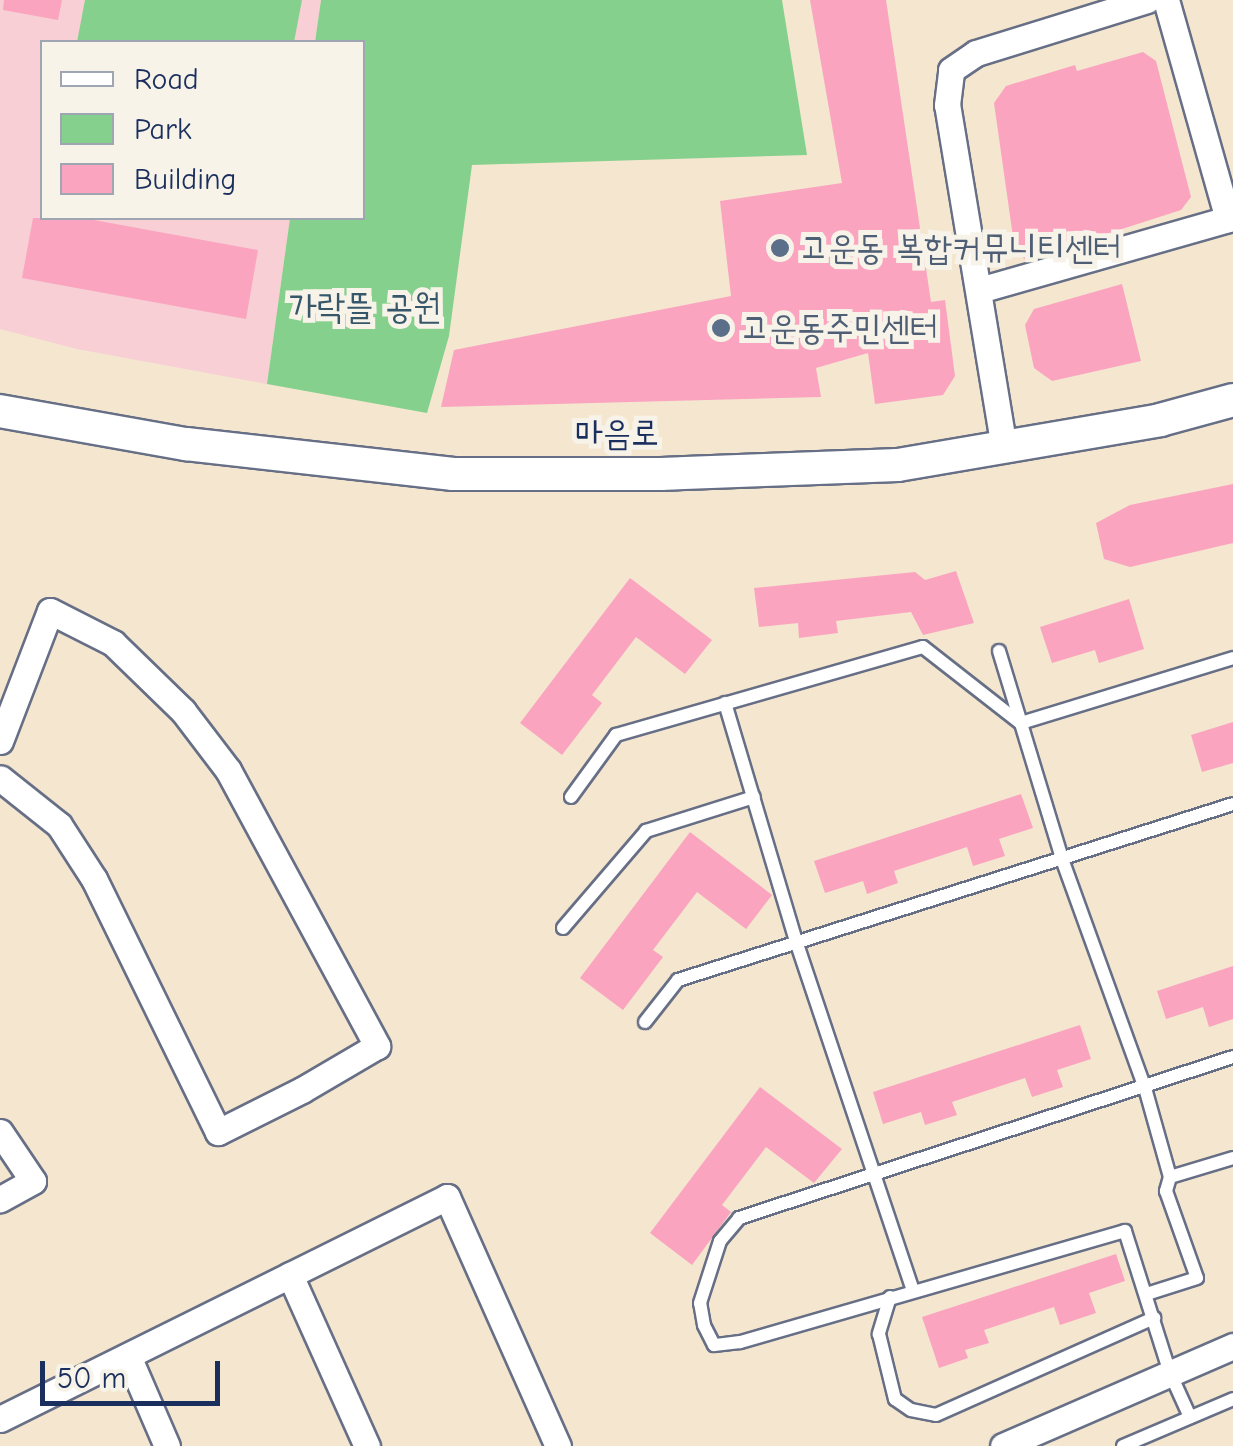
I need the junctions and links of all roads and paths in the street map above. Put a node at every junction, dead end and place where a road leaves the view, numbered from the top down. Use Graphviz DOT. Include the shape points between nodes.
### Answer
graph roads {
  1 [pos="1147,0"];
  2 [pos="1166,0"];
  3 [pos="979,290"];
  4 [pos="1233,400"];
  5 [pos="0,411"];
  6 [pos="1004,448"];
  7 [pos="999,651"];
  8 [pos="1233,658"];
  9 [pos="725,703"];
  10 [pos="1021,723"];
  11 [pos="0,741"];
  12 [pos="0,778"];
  13 [pos="571,796"];
  14 [pos="754,797"];
  15 [pos="1233,804"];
  16 [pos="1062,858"];
  17 [pos="563,928"];
  18 [pos="798,944"];
  19 [pos="645,1022"];
  20 [pos="1233,1057"];
  21 [pos="1145,1088"];
  22 [pos="0,1132"];
  23 [pos="1233,1158"];
  24 [pos="874,1174"];
  25 [pos="1170,1177"];
  26 [pos="0,1199"];
  27 [pos="290,1275"];
  28 [pos="913,1290"];
  29 [pos="1147,1294"];
  30 [pos="890,1297"];
  31 [pos="1154,1318"];
  32 [pos="1233,1346"];
  33 [pos="128,1356"];
  34 [pos="1170,1373"];
  35 [pos="1233,1399"];
  36 [pos="1190,1417"];
  37 [pos="0,1419"];
  38 [pos="167,1446"];
  39 [pos="366,1446"];
  40 [pos="558,1446"];
  41 [pos="1002,1446"];
  42 [pos="1123,1446"];
  1 -- 3 [label="street" via="976,53 951,70 947,104"];
  2 -- 3 [label="street" via="1228,219"];
  3 -- 6 [label="street"];
  4 -- 6 [label="street, 마음로"];
  5 -- 6 [label="street, 마음로" via="186,444 453,474 898,465"];
  7 -- 10 [label="lane"];
  8 -- 10 [label="lane"];
  9 -- 10 [label="lane" via="923,647"];
  9 -- 13 [label="lane" via="616,736"];
  9 -- 14 [label="lane"];
  10 -- 16 [label="lane"];
  11 -- 12 [label="street" via="50,611 113,643 183,711 228,770 377,1046 218,1132 94,879 59,825"];
  14 -- 17 [label="lane" via="646,831"];
  14 -- 18 [label="lane"];
  15 -- 16 [label="lane"];
  16 -- 18 [label="lane"];
  16 -- 21 [label="lane"];
  18 -- 19 [label="lane" via="678,980"];
  18 -- 24 [label="lane"];
  20 -- 21 [label="lane"];
  21 -- 24 [label="lane"];
  21 -- 25 [label="lane"];
  22 -- 26 [label="street" via="33,1181"];
  23 -- 25 [label="lane"];
  24 -- 28 [label="lane"];
  24 -- 30 [label="lane" via="738,1218 720,1241 700,1303 714,1344"];
  25 -- 29 [label="lane" via="1166,1191 1198,1278"];
  27 -- 33 [label="street"];
  27 -- 39 [label="street"];
  27 -- 40 [label="street" via="447,1198"];
  28 -- 29 [label="lane" via="1125,1231"];
  28 -- 30 [label="lane"];
  29 -- 31 [label="lane"];
  30 -- 31 [label="lane" via="879,1334 894,1398 936,1415"];
  31 -- 34 [label="lane"];
  32 -- 34 [label="street"];
  33 -- 37 [label="street"];
  33 -- 38 [label="street"];
  34 -- 36 [label="lane"];
  34 -- 41 [label="street"];
  35 -- 36 [label="lane"];
  36 -- 42 [label="lane"];
}
